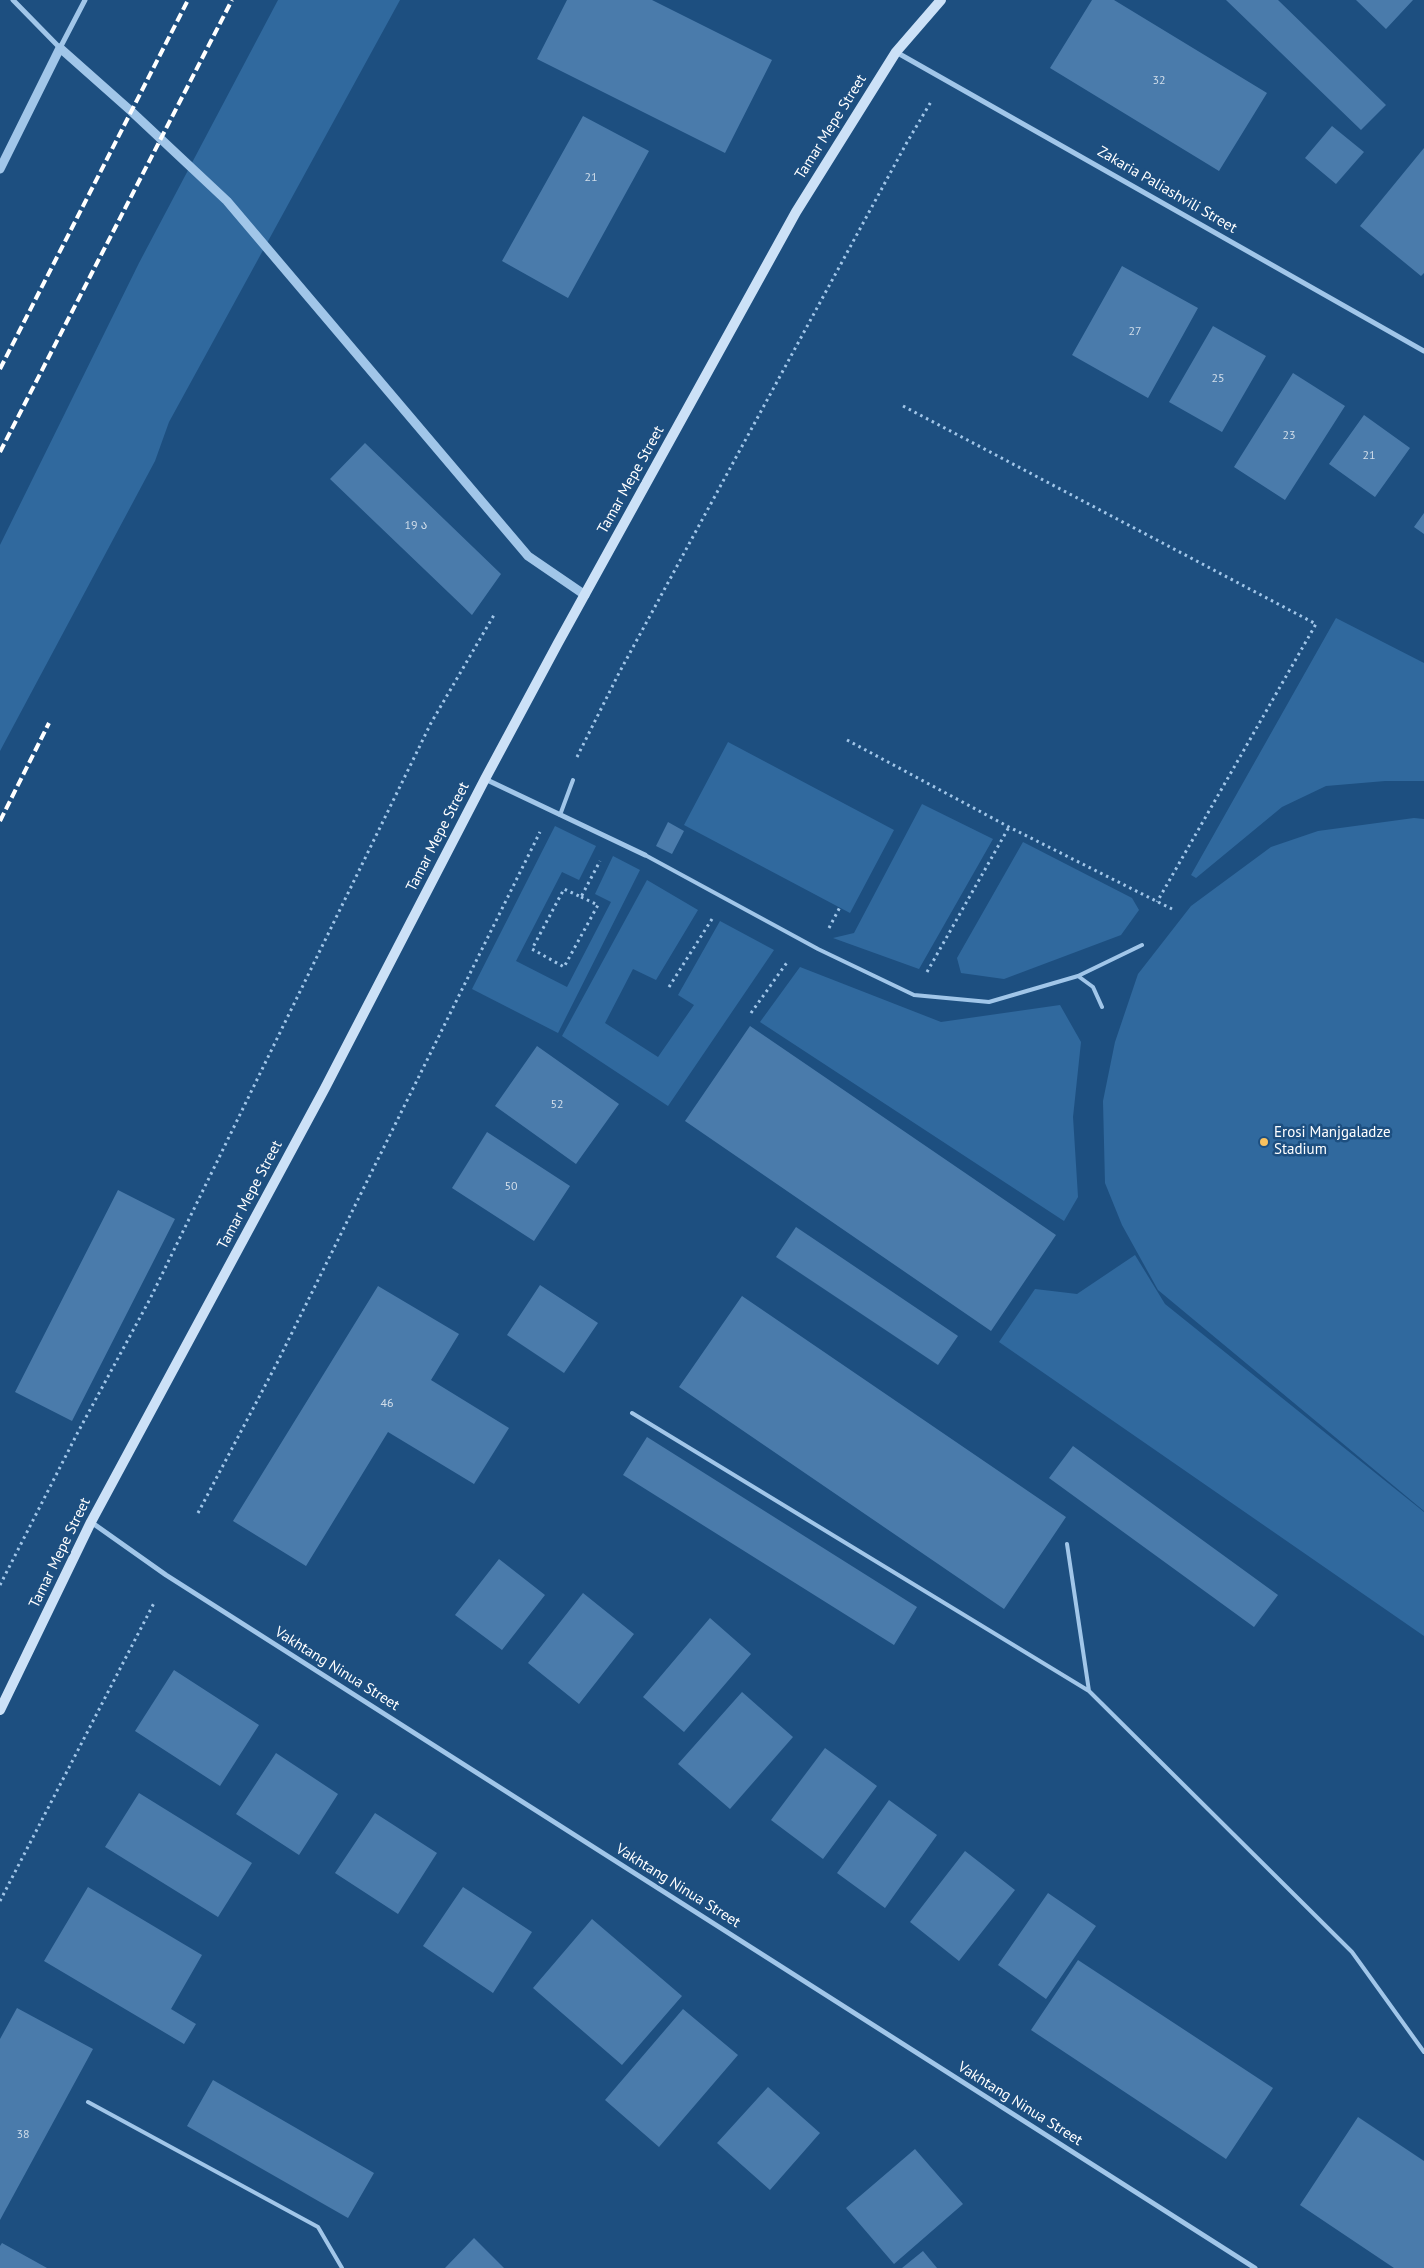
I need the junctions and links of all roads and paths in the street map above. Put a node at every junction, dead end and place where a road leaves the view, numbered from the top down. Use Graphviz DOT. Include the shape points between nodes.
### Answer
graph roads {
  1 [pos="13,0"];
  2 [pos="85,0"];
  3 [pos="941,0"];
  4 [pos="60,48"];
  5 [pos="896,52"];
  6 [pos="0,169"];
  7 [pos="1424,351"];
  8 [pos="904,406"];
  9 [pos="585,595"];
  10 [pos="494,614"];
  11 [pos="847,740"];
  12 [pos="485,779"];
  13 [pos="573,780"];
  14 [pos="560,816"];
  15 [pos="1009,827"];
  16 [pos="610,841"];
  17 [pos="644,855"];
  18 [pos="581,897"];
  19 [pos="724,899"];
  20 [pos="1157,902"];
  21 [pos="1172,909"];
  22 [pos="803,940"];
  23 [pos="1142,945"];
  24 [pos="1078,976"];
  25 [pos="669,987"];
  26 [pos="914,995"];
  27 [pos="1102,1007"];
  28 [pos="751,1013"];
  29 [pos="632,1413"];
  30 [pos="91,1522"];
  31 [pos="1067,1544"];
  32 [pos="0,1585"];
  33 [pos="154,1603"];
  34 [pos="1088,1691"];
  35 [pos="0,1710"];
  36 [pos="0,1900"];
  37 [pos="1424,2052"];
  38 [pos="88,2102"];
  39 [pos="342,2268"];
  40 [pos="1255,2268"];
  1 -- 4 [label="street"];
  2 -- 4 [label="street"];
  3 -- 5 [label="main road, Tamar Mepe Street"];
  4 -- 6 [label="street"];
  4 -- 9 [label="street" via="227,202 528,556"];
  5 -- 7 [label="street, Zakaria Paliashvili Street"];
  5 -- 9 [label="main road, Tamar Mepe Street" via="796,212"];
  8 -- 20 [label="path" via="1316,624"];
  9 -- 12 [label="main road, Tamar Mepe Street"];
  10 -- 32 [label="path" via="431,723 150,1298"];
  11 -- 15 [label="path"];
  12 -- 14 [label="street"];
  12 -- 30 [label="main road, Tamar Mepe Street" via="325,1088"];
  13 -- 14 [label="lane"];
  14 -- 16 [label="street"];
  15 -- 20 [label="path"];
  15 -- 26 [label="path"];
  16 -- 17 [label="street"];
  16 -- 18 [label="path"];
  17 -- 19 [label="lane"];
  18 -- 18 [label="path" via="564,889 532,949 564,967 598,905"];
  19 -- 22 [label="lane"];
  19 -- 25 [label="path"];
  20 -- 21 [label="path"];
  22 -- 26 [label="lane"];
  22 -- 28 [label="path"];
  23 -- 24 [label="lane"];
  24 -- 26 [label="lane" via="989,1002"];
  24 -- 27 [label="lane" via="1093,987"];
  29 -- 34 [label="lane"];
  30 -- 35 [label="main road, Tamar Mepe Street"];
  30 -- 40 [label="street, Vakhtang Ninua Street" via="182,1585"];
  31 -- 34 [label="lane"];
  33 -- 36 [label="path"];
  34 -- 37 [label="lane" via="1352,1952"];
  38 -- 39 [label="lane" via="318,2227"];
}
